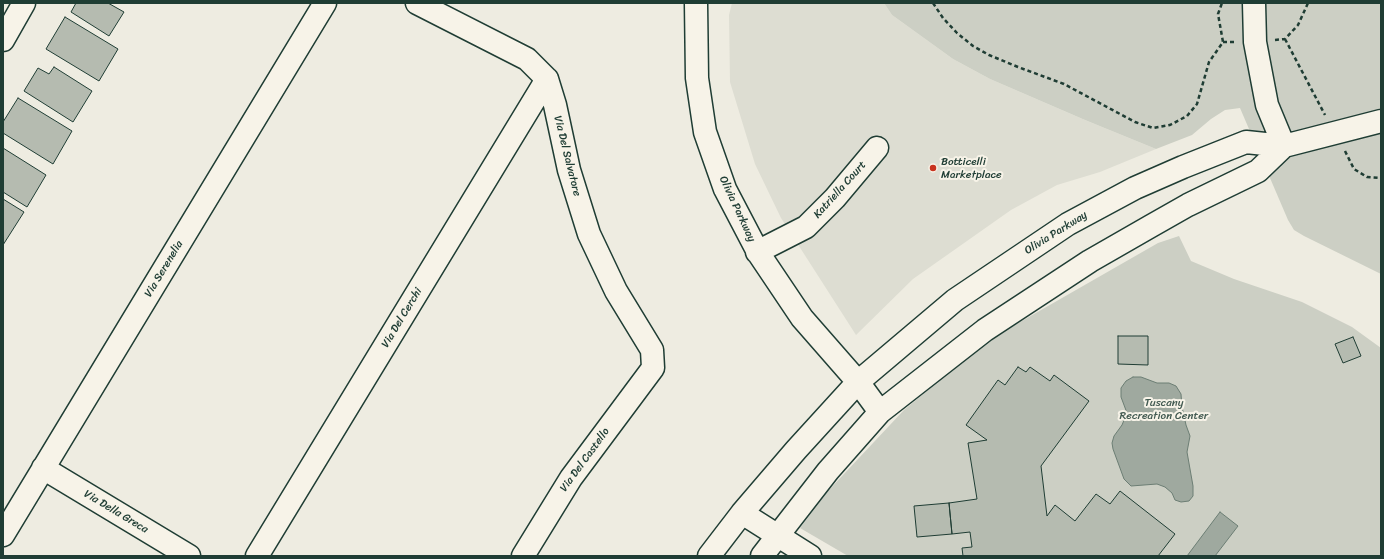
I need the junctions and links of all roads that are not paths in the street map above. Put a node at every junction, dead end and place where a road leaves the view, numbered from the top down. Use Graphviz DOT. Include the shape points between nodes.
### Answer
graph roads {
  1 [pos="24,3"];
  2 [pos="325,3"];
  3 [pos="417,3"];
  4 [pos="696,3"];
  5 [pos="1254,3"];
  6 [pos="3,40"];
  7 [pos="547,79"];
  8 [pos="1381,122"];
  9 [pos="1284,146"];
  10 [pos="877,148"];
  11 [pos="757,252"];
  12 [pos="653,368"];
  13 [pos="858,382"];
  14 [pos="880,412"];
  15 [pos="43,468"];
  16 [pos="742,513"];
  17 [pos="3,535"];
  18 [pos="777,536"];
  19 [pos="188,556"];
  20 [pos="257,556"];
  21 [pos="523,556"];
  22 [pos="709,556"];
  23 [pos="762,556"];
  24 [pos="810,556"];
  1 -- 6 [label="street"];
  2 -- 15 [label="street, Via Serenelia"];
  3 -- 7 [label="street, Via Del Salvatore" via="527,59"];
  4 -- 11 [label="street, Olivia Parkway" via="697,78 705,132 725,189"];
  5 -- 9 [label="street" via="1255,42 1267,105"];
  7 -- 12 [label="street, Via Del Salvatore" via="555,104 568,170 589,234 616,291 652,350"];
  7 -- 20 [label="street, Via Del Cerchi"];
  8 -- 9 [label="street, Olivia Parkway"];
  9 -- 13 [label="street, Olivia Parkway" via="1246,142 1135,188 1068,224 955,300"];
  9 -- 14 [label="street, Olivia Parkway" via="1258,171 1188,205 1090,261 985,330"];
  10 -- 11 [label="street, Katriella Court" via="835,198 806,227"];
  11 -- 13 [label="street, Olivia Parkway" via="802,318"];
  12 -- 21 [label="street, Via Del Castello" via="571,478"];
  13 -- 14 [label="street, Olivia Parkway"];
  13 -- 16 [label="street, Olivia Parkway"];
  14 -- 18 [label="street, Olivia Parkway" via="828,471"];
  15 -- 17 [label="street, Via Serenelia"];
  15 -- 19 [label="street, Via Della Greca"];
  16 -- 18 [label="street"];
  16 -- 22 [label="street, Olivia Parkway"];
  18 -- 23 [label="street, Olivia Parkway"];
  18 -- 24 [label="street"];
}
